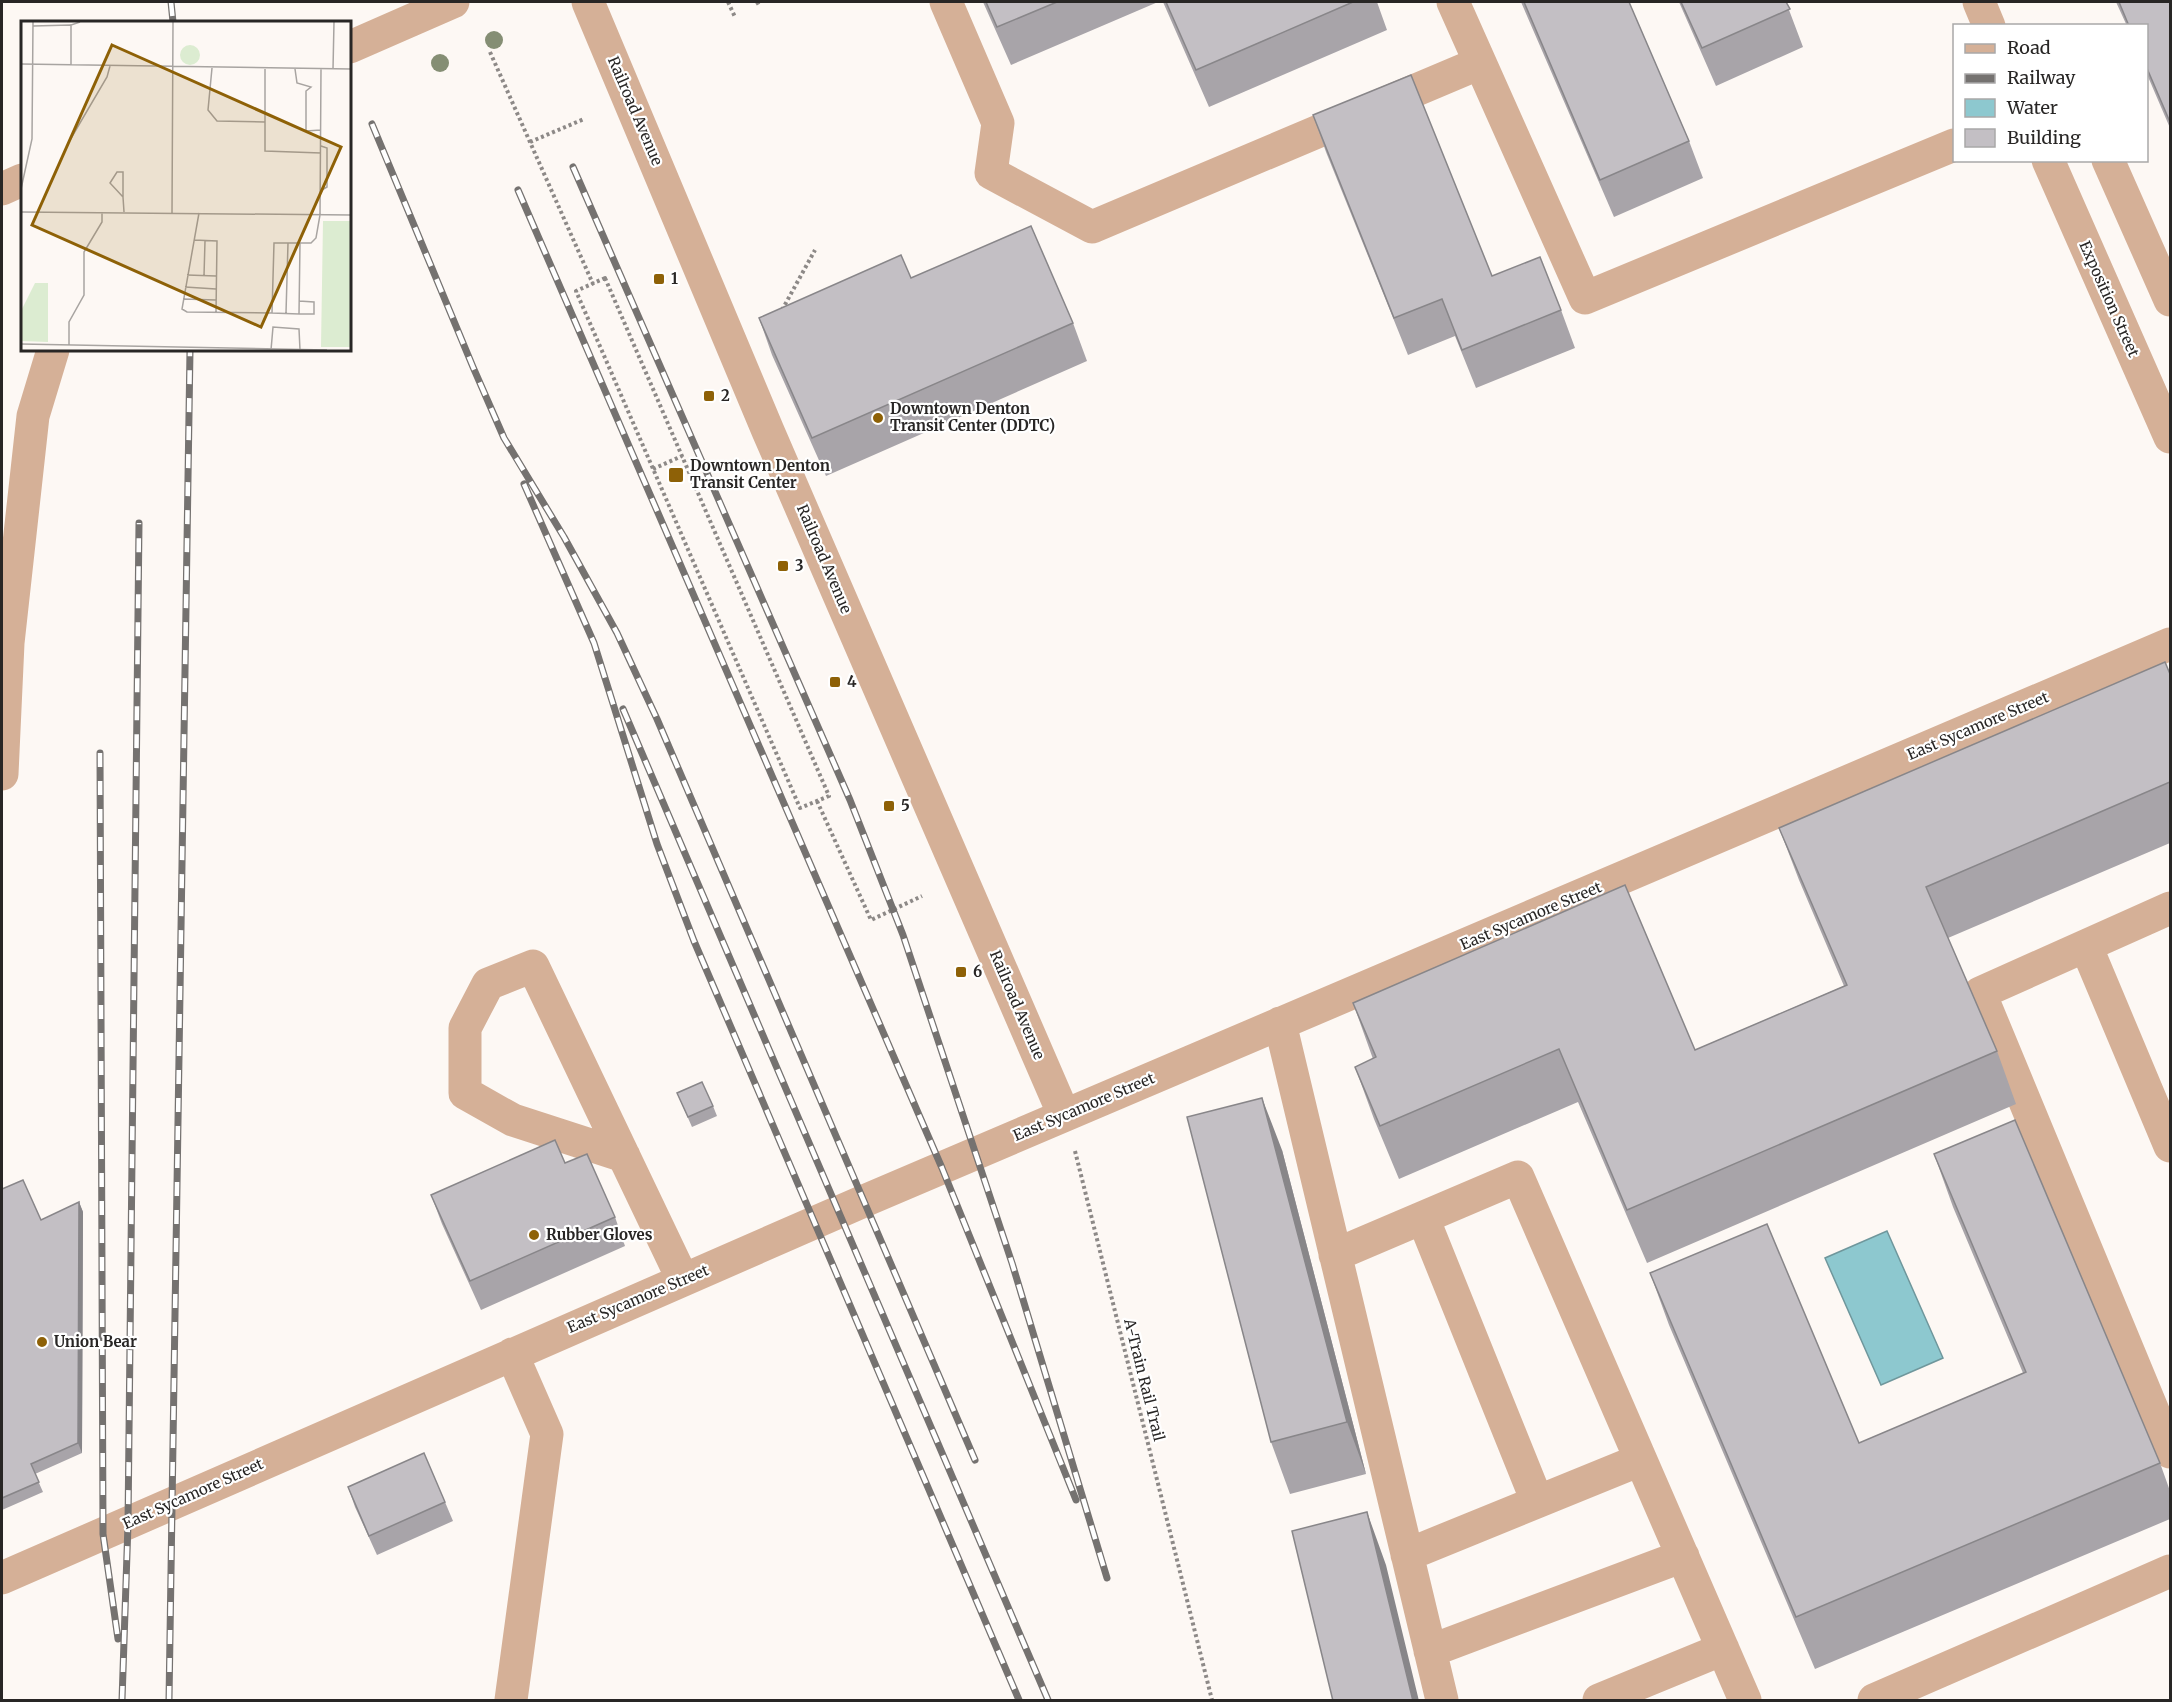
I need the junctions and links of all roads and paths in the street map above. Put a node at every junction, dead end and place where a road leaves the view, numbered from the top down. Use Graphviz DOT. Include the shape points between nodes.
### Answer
graph roads {
  1 [pos="453,2"];
  2 [pos="588,2"];
  3 [pos="728,2"];
  4 [pos="757,2"];
  5 [pos="946,2"];
  6 [pos="1453,2"];
  7 [pos="1979,2"];
  8 [pos="760,7"];
  9 [pos="735,17"];
  10 [pos="1988,24"];
  11 [pos="351,47"];
  12 [pos="490,52"];
  13 [pos="1480,63"];
  14 [pos="584,118"];
  15 [pos="530,142"];
  16 [pos="1953,145"];
  17 [pos="2050,162"];
  18 [pos="2109,162"];
  19 [pos="21,180"];
  20 [pos="2,189"];
  21 [pos="815,250"];
  22 [pos="593,284"];
  23 [pos="2170,300"];
  24 [pos="781,312"];
  25 [pos="53,351"];
  26 [pos="2167,418"];
  27 [pos="682,456"];
  28 [pos="653,469"];
  29 [pos="2170,644"];
  30 [pos="2,774"];
  31 [pos="817,801"];
  32 [pos="922,896"];
  33 [pos="2170,908"];
  34 [pos="2086,946"];
  35 [pos="1280,1023"];
  36 [pos="1067,1114"];
  37 [pos="2170,1146"];
  38 [pos="624,1156"];
  39 [pos="1423,1218"];
  40 [pos="1335,1255"];
  41 [pos="683,1280"];
  42 [pos="512,1354"];
  43 [pos="2170,1452"];
  44 [pos="1640,1460"];
  45 [pos="1537,1502"];
  46 [pos="1407,1555"];
  47 [pos="1683,1556"];
  48 [pos="2170,1571"];
  49 [pos="2,1578"];
  50 [pos="1723,1649"];
  51 [pos="1430,1651"];
  52 [pos="511,1701"];
  53 [pos="1212,1701"];
  54 [pos="1442,1701"];
  55 [pos="1599,1701"];
  56 [pos="1745,1701"];
  57 [pos="1874,1701"];
  1 -- 11 [label="street"];
  2 -- 36 [label="street, Railroad Avenue" via="768,431"];
  3 -- 9 [label="path"];
  4 -- 8 [label="path"];
  5 -- 13 [label="street" via="998,123 991,173 1092,227"];
  6 -- 13 [label="street"];
  7 -- 10 [label="street"];
  12 -- 15 [label="path"];
  13 -- 16 [label="street" via="1585,298"];
  14 -- 15 [label="path"];
  15 -- 22 [label="path"];
  17 -- 26 [label="street, Exposition Street"];
  18 -- 23 [label="street"];
  19 -- 20 [label="street"];
  21 -- 24 [label="path"];
  22 -- 27 [label="path" via="605,278"];
  22 -- 28 [label="path" via="576,291"];
  25 -- 30 [label="street" via="33,416 8,643"];
  27 -- 28 [label="path"];
  27 -- 31 [label="path" via="829,796"];
  28 -- 31 [label="path" via="800,808"];
  29 -- 35 [label="street, East Sycamore Street"];
  31 -- 32 [label="path" via="870,920"];
  33 -- 34 [label="street"];
  34 -- 37 [label="street"];
  34 -- 43 [label="street" via="1980,993"];
  35 -- 36 [label="street, East Sycamore Street"];
  35 -- 40 [label="street"];
  36 -- 41 [label="street, East Sycamore Street"];
  36 -- 53 [label="path, A-Train Rail Trail"];
  38 -- 38 [label="street" via="533,966 488,984 465,1028 465,1093 513,1120"];
  38 -- 41 [label="street"];
  39 -- 40 [label="street"];
  39 -- 44 [label="street" via="1518,1177"];
  39 -- 45 [label="street"];
  40 -- 46 [label="street"];
  41 -- 42 [label="street, East Sycamore Street"];
  42 -- 49 [label="street, East Sycamore Street"];
  42 -- 52 [label="street" via="547,1434"];
  44 -- 45 [label="street"];
  44 -- 47 [label="street"];
  45 -- 46 [label="street"];
  46 -- 51 [label="street"];
  47 -- 50 [label="street"];
  47 -- 51 [label="street"];
  48 -- 57 [label="street"];
  50 -- 55 [label="street"];
  50 -- 56 [label="street"];
  51 -- 54 [label="street"];
}
